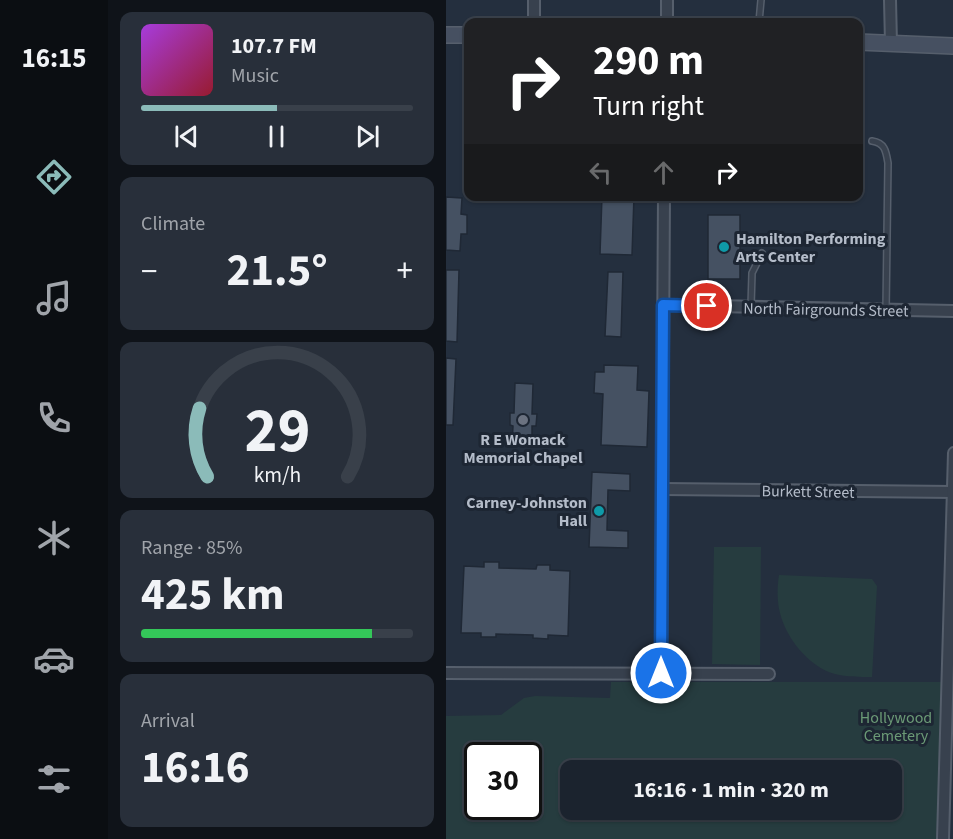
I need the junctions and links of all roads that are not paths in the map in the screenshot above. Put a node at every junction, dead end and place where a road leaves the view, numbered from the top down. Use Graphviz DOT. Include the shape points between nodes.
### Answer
graph roads {
  1 [pos="534,0"];
  2 [pos="667,0"];
  3 [pos="761,0"];
  4 [pos="890,0"];
  5 [pos="534,18"];
  6 [pos="667,18"];
  7 [pos="759,18"];
  8 [pos="446,35"];
  9 [pos="464,35"];
  10 [pos="863,42"];
  11 [pos="891,43"];
  12 [pos="953,46"];
  13 [pos="872,141"];
  14 [pos="664,201"];
  15 [pos="762,253"];
  16 [pos="663,305"];
  17 [pos="751,307"];
  18 [pos="886,310"];
  19 [pos="953,311"];
  20 [pos="953,453"];
  21 [pos="662,489"];
  22 [pos="953,492"];
  23 [pos="446,673"];
  24 [pos="661,673"];
  25 [pos="769,674"];
  26 [pos="950,675"];
  27 [pos="943,839"];
  1 -- 5 [label="street"];
  2 -- 6 [label="street"];
  3 -- 7 [label="lane"];
  4 -- 11 [label="street"];
  8 -- 9 [label="street"];
  10 -- 11 [label="street"];
  11 -- 12 [label="street"];
  13 -- 18 [label="lane" via="886,149 888,163"];
  14 -- 16 [label="street"];
  15 -- 17 [label="lane" via="752,273"];
  16 -- 17 [label="street, North Fairgrounds Street"];
  16 -- 21 [label="street"];
  17 -- 18 [label="street, North Fairgrounds Street"];
  18 -- 19 [label="street, North Fairgrounds Street"];
  20 -- 22 [label="street"];
  21 -- 22 [label="street, Burkett Street"];
  21 -- 24 [label="street"];
  22 -- 26 [label="street"];
  23 -- 24 [label="street"];
  24 -- 25 [label="street"];
  26 -- 27 [label="street"];
}
